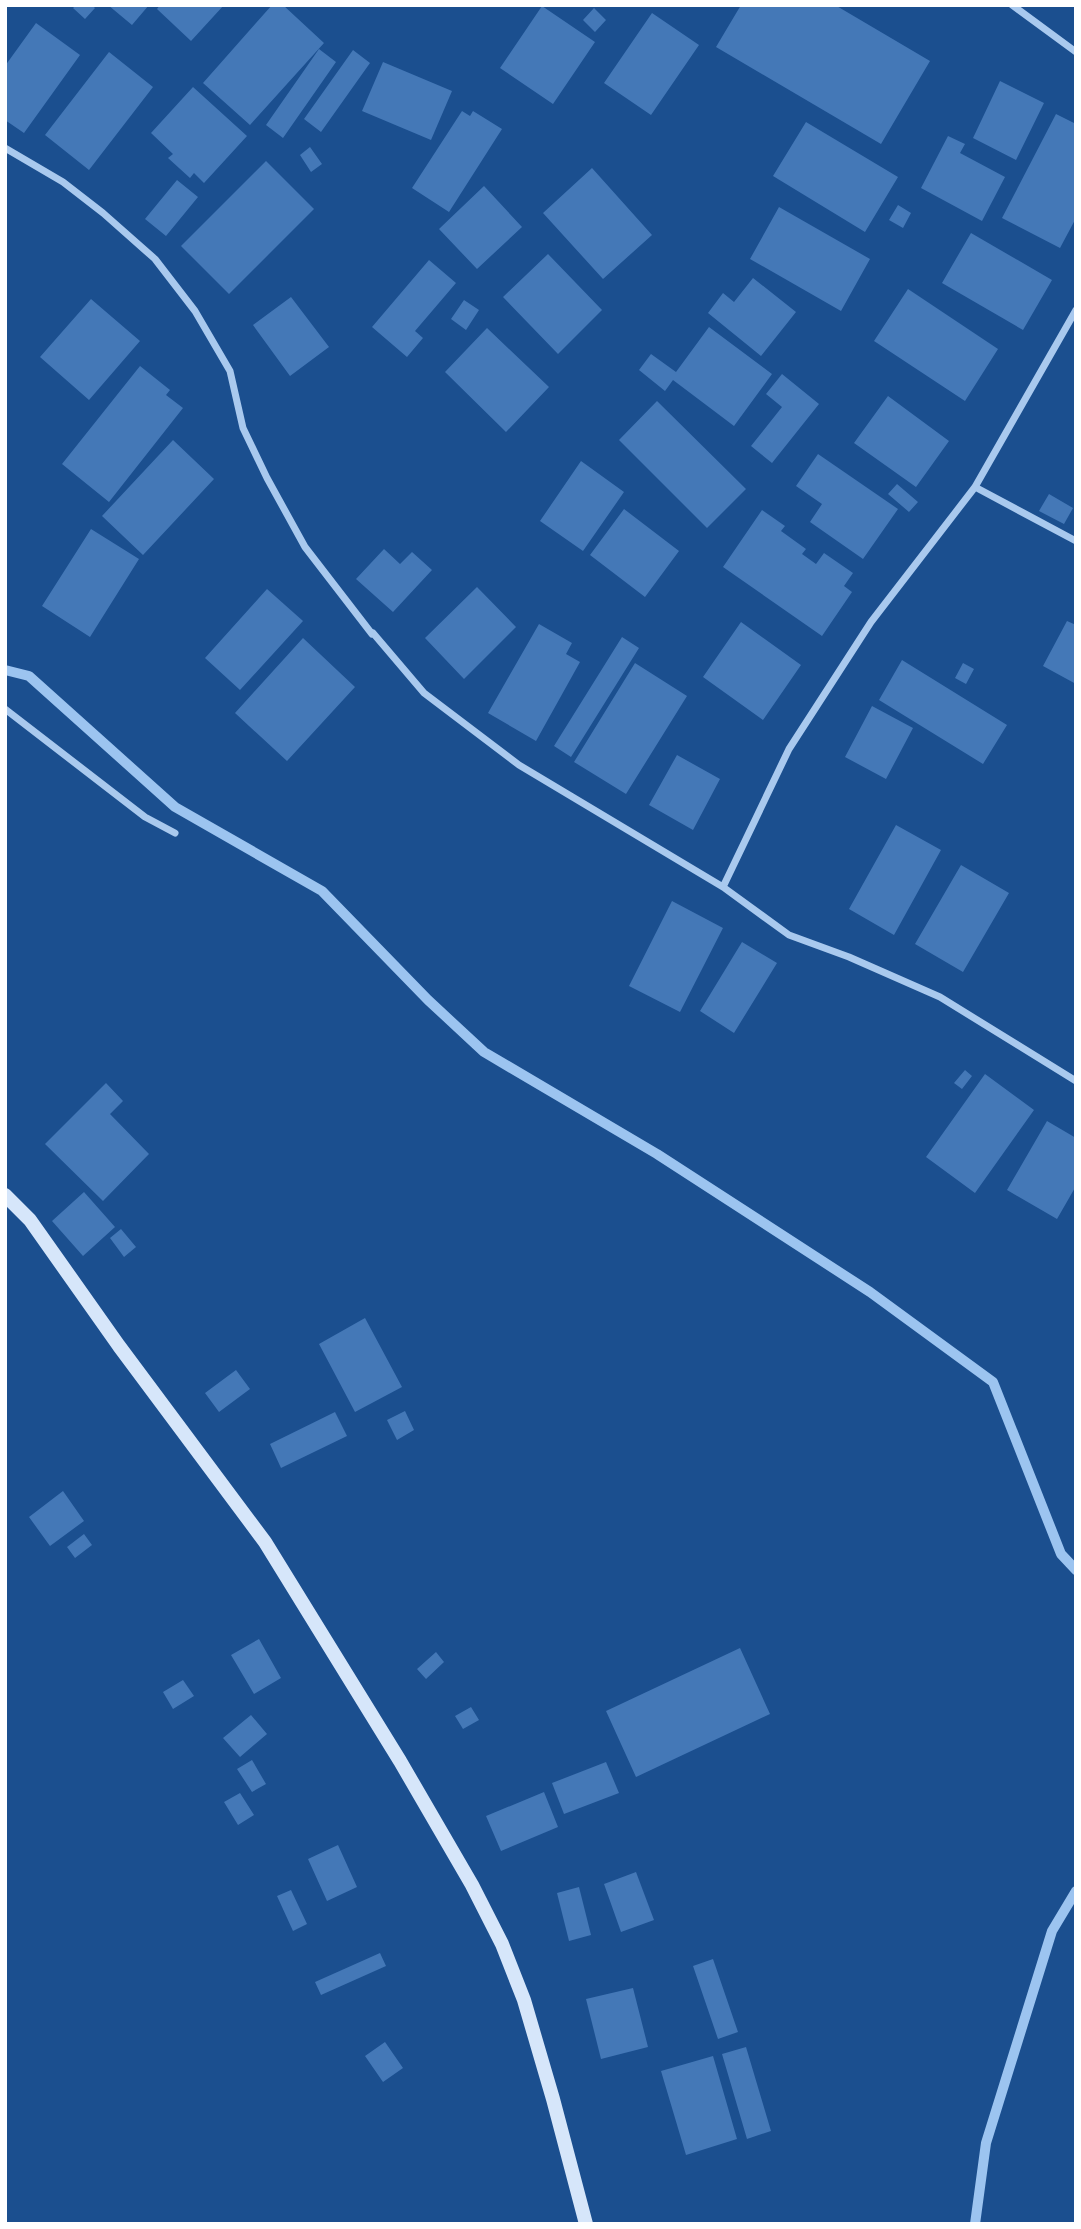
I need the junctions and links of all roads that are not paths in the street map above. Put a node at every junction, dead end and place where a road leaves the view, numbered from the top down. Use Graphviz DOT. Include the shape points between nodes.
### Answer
graph roads {
  1 [pos="1012,5"];
  2 [pos="1076,52"];
  3 [pos="5,148"];
  4 [pos="1076,310"];
  5 [pos="975,487"];
  6 [pos="1076,541"];
  7 [pos="5,709"];
  8 [pos="175,834"];
  9 [pos="723,887"];
  10 [pos="1076,1081"];
  11 [pos="5,1195"];
  12 [pos="586,2224"];
  1 -- 2 [label="street"];
  3 -- 9 [label="street" via="62,182 155,259 195,312 230,371 243,428 305,547 424,693 519,765"];
  4 -- 5 [label="street"];
  5 -- 6 [label="street"];
  5 -- 9 [label="street" via="871,622 789,749"];
  7 -- 8 [label="street" via="145,817"];
  9 -- 10 [label="street" via="789,935 940,997"];
  11 -- 12 [label="main road" via="30,1220 265,1542 472,1885 524,2000"];
}
